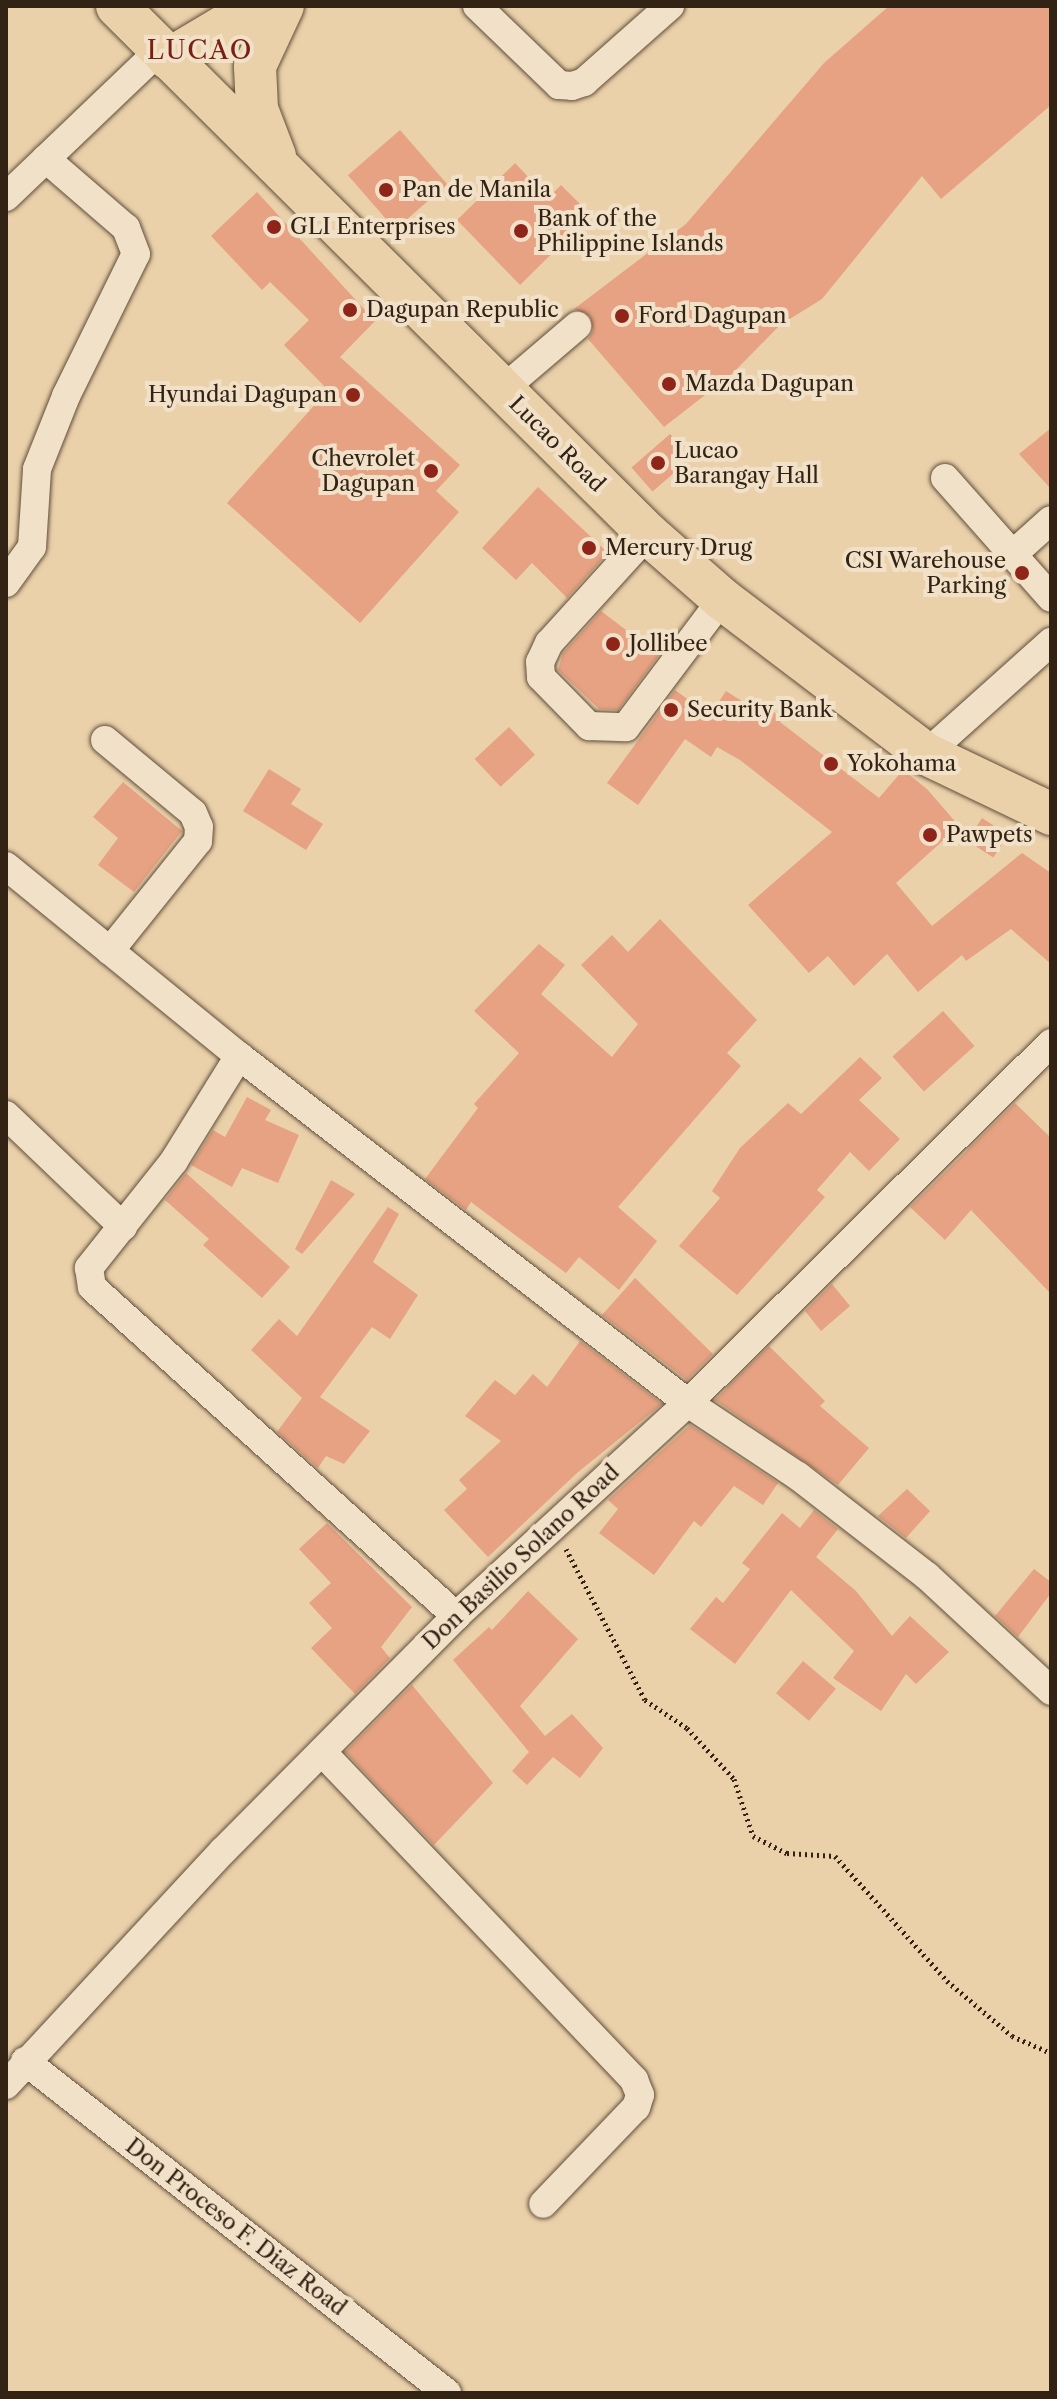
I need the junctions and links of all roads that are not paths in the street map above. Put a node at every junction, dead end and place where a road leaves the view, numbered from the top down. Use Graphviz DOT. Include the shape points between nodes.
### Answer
graph roads {
  1 [pos="206,6"];
  2 [pos="258,6"];
  3 [pos="283,6"];
  4 [pos="477,6"];
  5 [pos="670,6"];
  6 [pos="148,37"];
  7 [pos="46,159"];
  8 [pos="282,172"];
  9 [pos="6,197"];
  10 [pos="577,326"];
  11 [pos="502,390"];
  12 [pos="945,478"];
  13 [pos="1051,520"];
  14 [pos="648,534"];
  15 [pos="1012,555"];
  16 [pos="6,583"];
  17 [pos="1051,598"];
  18 [pos="722,599"];
  19 [pos="1051,642"];
  20 [pos="105,740"];
  21 [pos="926,754"];
  22 [pos="1051,814"];
  23 [pos="6,866"];
  24 [pos="110,951"];
  25 [pos="239,1056"];
  26 [pos="1046,1058"];
  27 [pos="6,1115"];
  28 [pos="123,1227"];
  29 [pos="688,1403"];
  30 [pos="456,1616"];
  31 [pos="1051,1691"];
  32 [pos="322,1752"];
  33 [pos="25,2061"];
  34 [pos="6,2085"];
  35 [pos="543,2204"];
  36 [pos="447,2393"];
  1 -- 6 [label="highway"];
  2 -- 6 [label="highway"];
  3 -- 8 [label="highway" via="255,66 257,109"];
  4 -- 5 [label="street" via="559,85 572,86 584,82"];
  6 -- 7 [label="street"];
  6 -- 8 [label="highway, Lucao Road"];
  7 -- 9 [label="street"];
  7 -- 16 [label="street" via="126,228 136,254 66,396 37,469 32,547"];
  8 -- 11 [label="highway, Lucao Road"];
  10 -- 11 [label="street"];
  11 -- 14 [label="highway, Lucao Road"];
  12 -- 15 [label="street"];
  13 -- 15 [label="street"];
  14 -- 18 [label="highway, Lucao Road"];
  14 -- 18 [label="street" via="549,643 540,662 541,677 589,726 626,727"];
  15 -- 17 [label="street"];
  18 -- 21 [label="highway, Lucao Road"];
  19 -- 21 [label="street"];
  20 -- 24 [label="street" via="193,813 199,827 198,841"];
  21 -- 22 [label="highway, Lucao Road"];
  23 -- 24 [label="street"];
  24 -- 25 [label="street"];
  25 -- 28 [label="street" via="174,1161"];
  25 -- 29 [label="street"];
  26 -- 29 [label="street, Don Basilio Solano Road"];
  27 -- 28 [label="street"];
  28 -- 30 [label="street" via="89,1268 92,1287"];
  29 -- 30 [label="street, Don Basilio Solano Road"];
  29 -- 31 [label="street" via="798,1476 927,1576"];
  30 -- 32 [label="street, Don Basilio Solano Road"];
  32 -- 33 [label="street, Don Basilio Solano Road"];
  32 -- 35 [label="street" via="634,2080 640,2095 636,2107"];
  33 -- 34 [label="street, Don Basilio Solano Road"];
  33 -- 36 [label="street, Don Proceso F. Diaz Road"];
}
